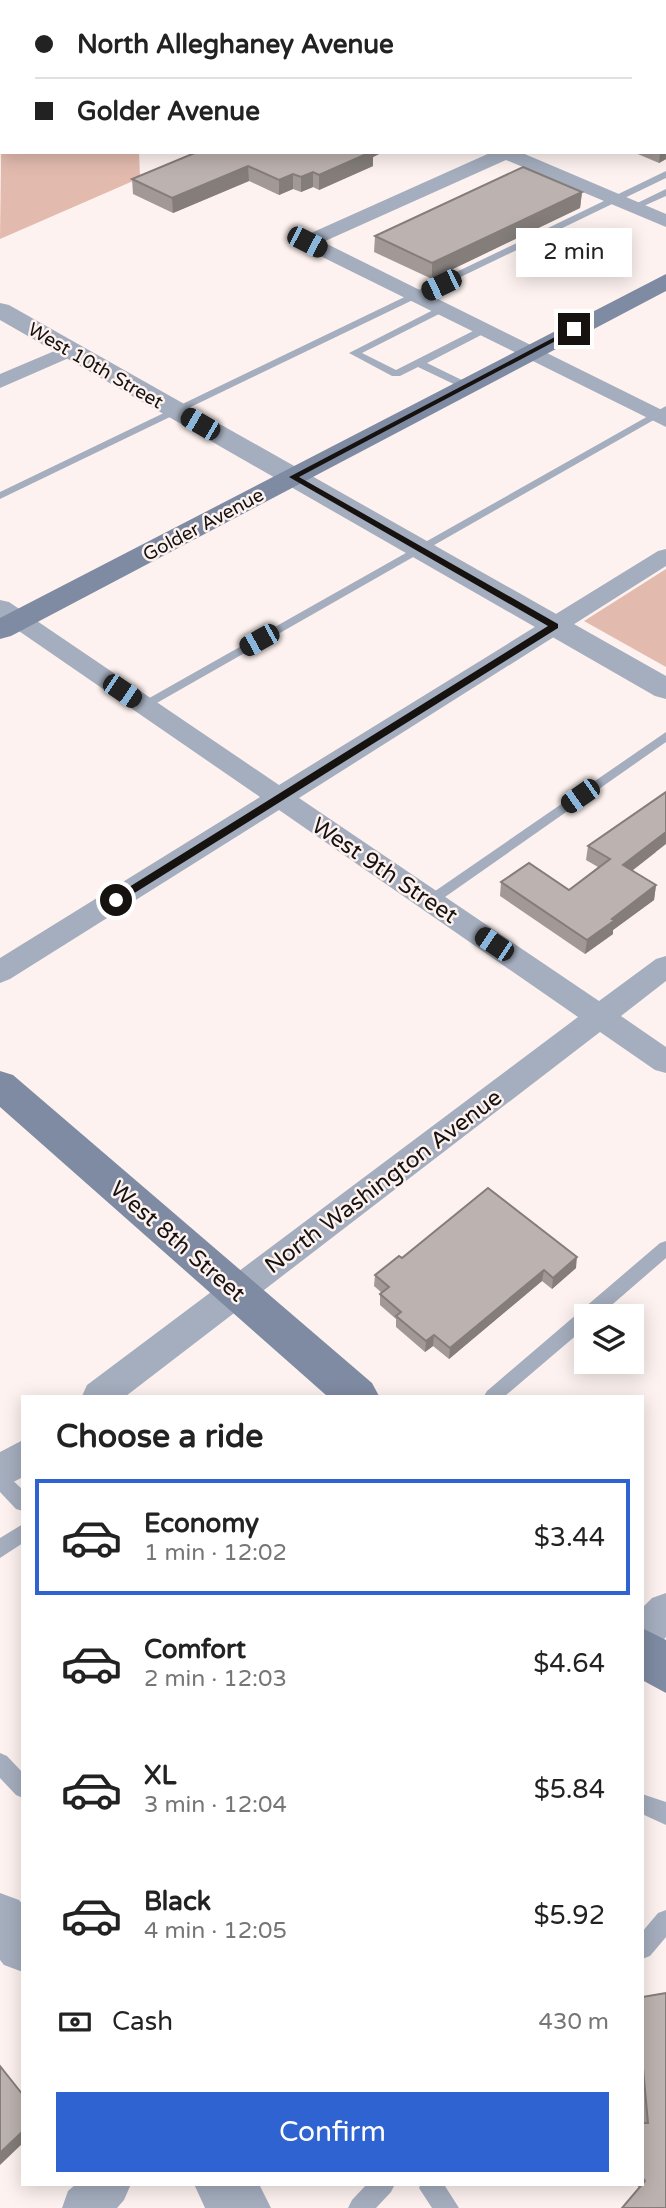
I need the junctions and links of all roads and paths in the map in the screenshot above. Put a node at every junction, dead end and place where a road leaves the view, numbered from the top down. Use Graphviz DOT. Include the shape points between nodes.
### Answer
graph roads {
  1 [pos="504,154"];
  2 [pos="508,154"];
  3 [pos="666,174"];
  4 [pos="666,192"];
  5 [pos="614,200"];
  6 [pos="634,207"];
  7 [pos="666,221"];
  8 [pos="666,281"];
  9 [pos="416,297"];
  10 [pos="441,309"];
  11 [pos="0,310"];
  12 [pos="483,330"];
  13 [pos="71,350"];
  14 [pos="528,353"];
  15 [pos="419,363"];
  16 [pos="0,382"];
  17 [pos="466,386"];
  18 [pos="176,410"];
  19 [pos="663,415"];
  20 [pos="293,477"];
  21 [pos="0,496"];
  22 [pos="420,549"];
  23 [pos="666,556"];
  24 [pos="6,619"];
  25 [pos="554,626"];
  26 [pos="666,689"];
  27 [pos="143,705"];
  28 [pos="666,736"];
  29 [pos="279,798"];
  30 [pos="430,901"];
  31 [pos="666,966"];
  32 [pos="0,972"];
  33 [pos="600,1016"];
  34 [pos="666,1062"];
  35 [pos="0,1086"];
  36 [pos="666,1248"];
  37 [pos="236,1292"];
  38 [pos="601,1304"];
  39 [pos="574,1327"];
  40 [pos="101,1395"];
  41 [pos="356,1395"];
  42 [pos="494,1395"];
  43 [pos="21,1458"];
  44 [pos="0,1474"];
  45 [pos="0,1480"];
  46 [pos="21,1501"];
  47 [pos="21,1533"];
  48 [pos="0,1549"];
  49 [pos="666,1611"];
  50 [pos="644,1633"];
  51 [pos="644,1652"];
  52 [pos="666,1670"];
  53 [pos="0,1763"];
  54 [pos="21,1786"];
  55 [pos="644,1805"];
  56 [pos="666,1815"];
  57 [pos="666,1921"];
  58 [pos="644,1946"];
  59 [pos="106,2186"];
  60 [pos="224,2186"];
  61 [pos="381,2186"];
  62 [pos="432,2186"];
  63 [pos="85,2208"];
  64 [pos="242,2208"];
  65 [pos="360,2208"];
  66 [pos="447,2208"];
  1 -- 9 [label="street" via="307,242"];
  2 -- 5 [label="street"];
  3 -- 5 [label="lane"];
  4 -- 6 [label="lane"];
  5 -- 6 [label="street"];
  5 -- 9 [label="lane"];
  6 -- 7 [label="street"];
  8 -- 14 [label="main road, Golder Avenue"];
  9 -- 10 [label="street"];
  9 -- 18 [label="lane"];
  10 -- 12 [label="street"];
  10 -- 15 [label="lane" via="354,353 396,374"];
  11 -- 13 [label="street, West 10th Street"];
  12 -- 14 [label="street"];
  12 -- 15 [label="lane"];
  13 -- 16 [label="street"];
  13 -- 18 [label="street, West 10th Street"];
  14 -- 17 [label="main road, Golder Avenue"];
  14 -- 19 [label="street"];
  15 -- 17 [label="lane"];
  17 -- 20 [label="main road, Golder Avenue"];
  18 -- 20 [label="street, West 10th Street"];
  18 -- 21 [label="lane"];
  19 -- 22 [label="lane"];
  20 -- 22 [label="street, West 10th Street"];
  20 -- 24 [label="main road, Golder Avenue"];
  22 -- 25 [label="street, West 10th Street"];
  22 -- 27 [label="lane"];
  23 -- 25 [label="street"];
  24 -- 27 [label="street, West 9th Street"];
  25 -- 26 [label="street, West 10th Street"];
  25 -- 29 [label="street"];
  27 -- 29 [label="street, West 9th Street"];
  28 -- 30 [label="lane"];
  29 -- 30 [label="street, West 9th Street"];
  29 -- 32 [label="street"];
  30 -- 33 [label="street, West 9th Street"];
  31 -- 33 [label="street, North Washington Avenue"];
  33 -- 34 [label="street, West 9th Street"];
  33 -- 37 [label="street, North Washington Avenue"];
  35 -- 37 [label="main road, West 8th Street"];
  36 -- 38 [label="lane"];
  37 -- 40 [label="street, North Washington Avenue"];
  37 -- 41 [label="main road, West 8th Street"];
  39 -- 42 [label="lane"];
  43 -- 44 [label="street"];
  45 -- 46 [label="lane"];
  47 -- 48 [label="lane"];
  49 -- 50 [label="street"];
  51 -- 52 [label="main road"];
  53 -- 54 [label="lane"];
  55 -- 56 [label="lane"];
  57 -- 58 [label="lane"];
  59 -- 63 [label="street"];
  60 -- 64 [label="street"];
  61 -- 65 [label="lane"];
  62 -- 66 [label="lane"];
}
